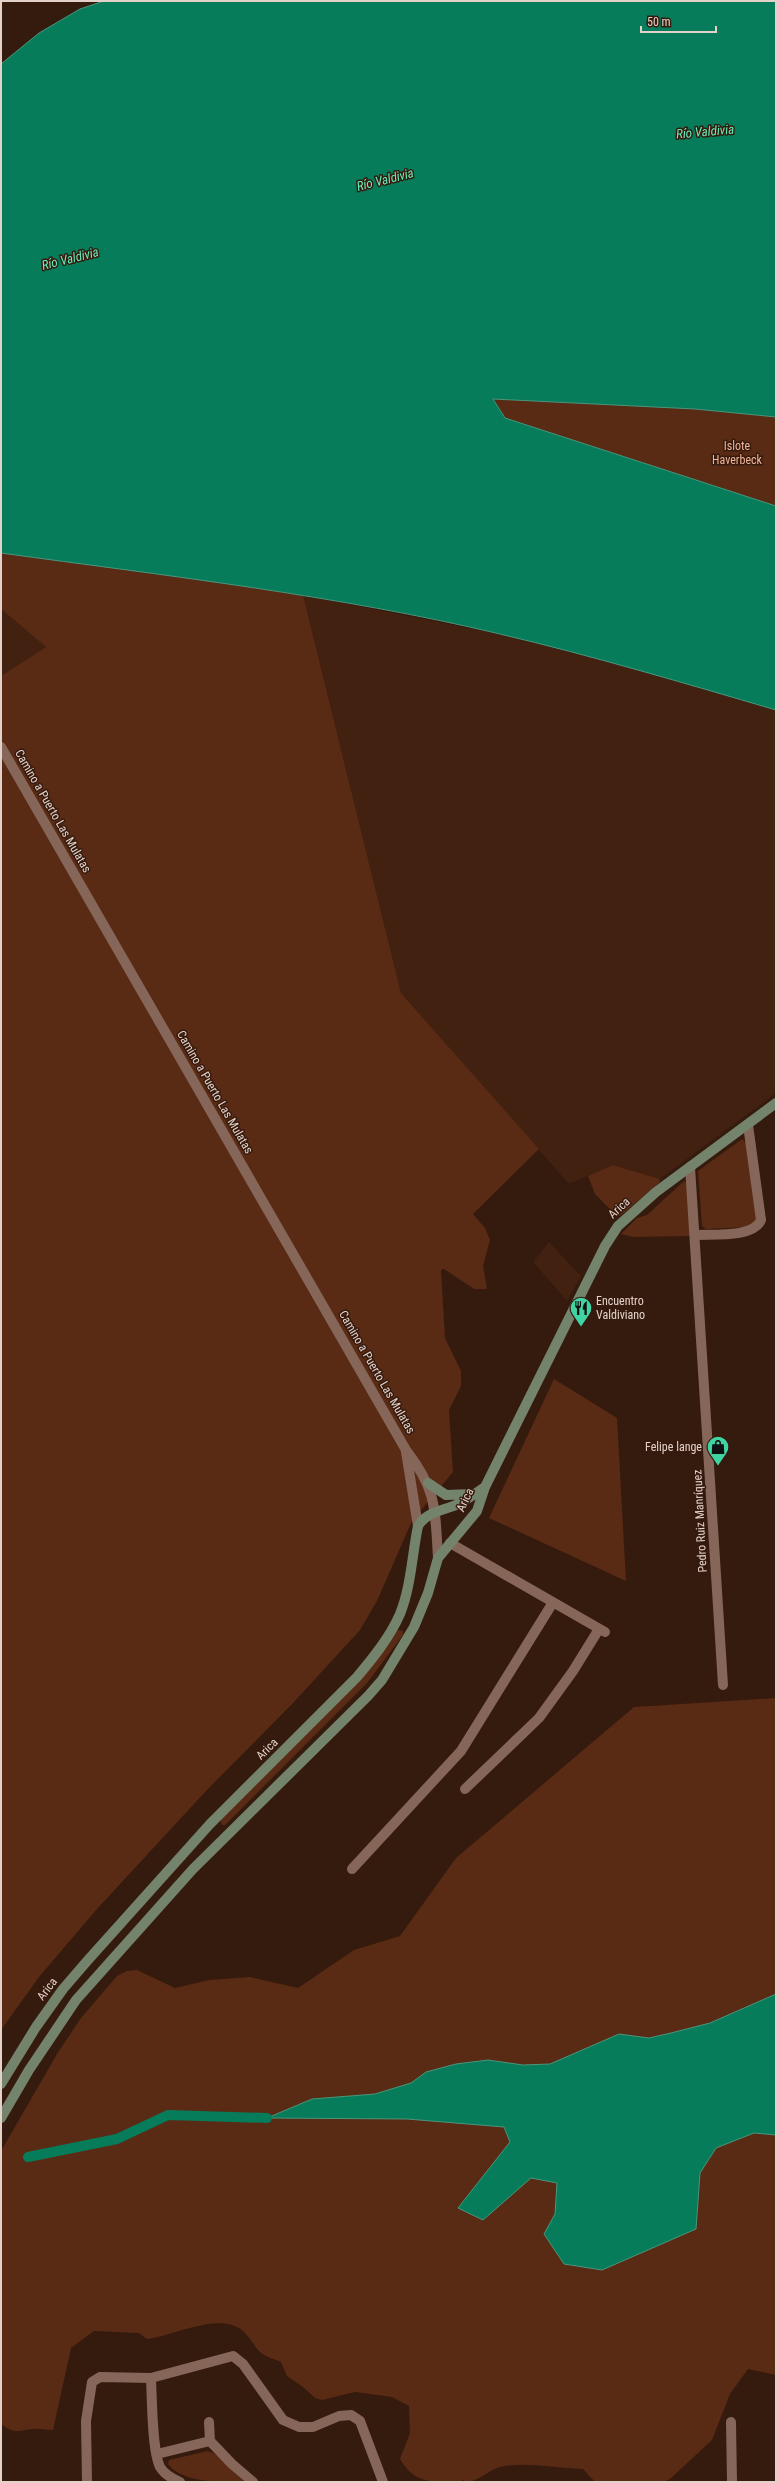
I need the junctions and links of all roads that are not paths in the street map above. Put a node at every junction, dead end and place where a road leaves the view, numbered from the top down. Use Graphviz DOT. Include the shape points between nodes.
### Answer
graph roads {
  1 [pos="1,747"];
  2 [pos="776,1103"];
  3 [pos="748,1125"];
  4 [pos="690,1167"];
  5 [pos="696,1235"];
  6 [pos="406,1450"];
  7 [pos="428,1483"];
  8 [pos="480,1490"];
  9 [pos="435,1512"];
  10 [pos="418,1526"];
  11 [pos="450,1543"];
  12 [pos="438,1558"];
  13 [pos="552,1604"];
  14 [pos="723,1685"];
  15 [pos="465,1789"];
  16 [pos="352,1869"];
  17 [pos="1,2084"];
  18 [pos="1,2118"];
  19 [pos="151,2378"];
  20 [pos="209,2422"];
  21 [pos="731,2422"];
  22 [pos="210,2440"];
  23 [pos="157,2454"];
  24 [pos="86,2482"];
  25 [pos="180,2482"];
  26 [pos="252,2482"];
  27 [pos="383,2482"];
  28 [pos="732,2482"];
  1 -- 6 [label="street, Camino a Puerto Las Mulatas"];
  2 -- 3 [label="main road, Arica"];
  3 -- 4 [label="main road, Arica"];
  3 -- 5 [label="street" via="761,1220 759,1225 749,1232"];
  4 -- 5 [label="street, Pedro Ruiz Manríquez"];
  4 -- 8 [label="main road, Arica" via="618,1226 605,1246"];
  5 -- 14 [label="street, Pedro Ruiz Manríquez"];
  6 -- 7 [label="street, Camino a Puerto Las Mulatas"];
  6 -- 10 [label="street, Camino a Puerto Las Mulatas"];
  7 -- 8 [label="main road" via="446,1494"];
  7 -- 9 [label="street, Camino a Puerto Las Mulatas"];
  8 -- 9 [label="main road, Arica" via="458,1504"];
  8 -- 11 [label="main road, Arica" via="477,1510"];
  9 -- 10 [label="main road, Arica" via="427,1515"];
  9 -- 12 [label="street, Camino a Puerto Las Mulatas"];
  10 -- 17 [label="main road, Arica" via="406,1596 400,1614 374,1657 210,1824 63,1989 36,2026"];
  11 -- 12 [label="main road, Arica"];
  11 -- 13 [label="street"];
  12 -- 18 [label="main road, Arica" via="428,1593 414,1627 382,1680 193,1869 76,2000"];
  13 -- 15 [label="street" via="602,1630 539,1718"];
  13 -- 16 [label="street" via="461,1751"];
  19 -- 23 [label="street"];
  19 -- 24 [label="street" via="100,2377 92,2382 86,2421"];
  19 -- 27 [label="street" via="234,2356 243,2364 283,2420 299,2427 313,2427 339,2416 351,2415 360,2421"];
  20 -- 22 [label="street"];
  21 -- 28 [label="street"];
  22 -- 23 [label="street"];
  22 -- 26 [label="street"];
  23 -- 25 [label="street" via="160,2468"];
}
